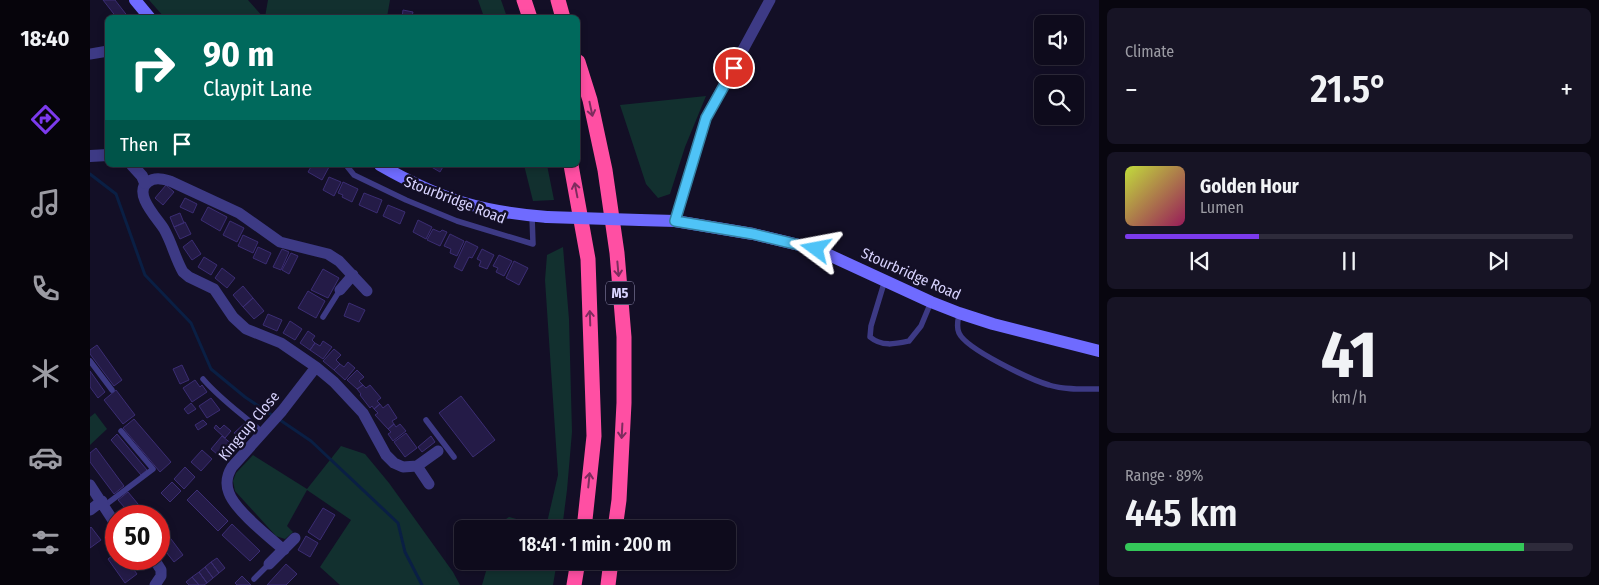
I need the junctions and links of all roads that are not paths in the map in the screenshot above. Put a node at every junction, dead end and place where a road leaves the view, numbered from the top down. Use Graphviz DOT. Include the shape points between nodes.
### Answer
graph roads {
  1 [pos="135,0"];
  2 [pos="524,0"];
  3 [pos="558,0"];
  4 [pos="770,0"];
  5 [pos="148,15"];
  6 [pos="529,15"];
  7 [pos="563,15"];
  8 [pos="105,52"];
  9 [pos="90,54"];
  10 [pos="580,68"];
  11 [pos="105,155"];
  12 [pos="90,156"];
  13 [pos="133,167"];
  14 [pos="348,167"];
  15 [pos="384,167"];
  16 [pos="571,167"];
  17 [pos="145,183"];
  18 [pos="532,216"];
  19 [pos="675,221"];
  20 [pos="353,275"];
  21 [pos="885,280"];
  22 [pos="340,290"];
  23 [pos="367,291"];
  24 [pos="931,302"];
  25 [pos="960,313"];
  26 [pos="323,317"];
  27 [pos="1099,351"];
  28 [pos="90,361"];
  29 [pos="316,367"];
  30 [pos="202,378"];
  31 [pos="1099,389"];
  32 [pos="112,390"];
  33 [pos="426,420"];
  34 [pos="121,431"];
  35 [pos="262,432"];
  36 [pos="442,448"];
  37 [pos="454,457"];
  38 [pos="417,466"];
  39 [pos="428,484"];
  40 [pos="90,485"];
  41 [pos="103,503"];
  42 [pos="105,507"];
  43 [pos="90,510"];
  44 [pos="585,520"];
  45 [pos="616,520"];
  46 [pos="295,538"];
  47 [pos="284,550"];
  48 [pos="269,564"];
  49 [pos="160,570"];
  50 [pos="576,570"];
  51 [pos="610,570"];
  52 [pos="254,579"];
  53 [pos="155,585"];
  54 [pos="574,585"];
  55 [pos="608,585"];
  1 -- 5 [label="main road"];
  2 -- 6 [label="highway"];
  3 -- 7 [label="highway"];
  4 -- 19 [label="street" via="706,118"];
  8 -- 9 [label="street"];
  10 -- 45 [label="highway, M5, one-way" via="604,170 623,328 623,413"];
  11 -- 12 [label="street"];
  13 -- 17 [label="street"];
  14 -- 18 [label="lane, Stourbridge Road" via="354,175 457,221 533,244"];
  15 -- 18 [label="main road, Stourbridge Road" via="464,203"];
  44 -- 16 [label="highway, M5, one-way" via="594,436 588,259"];
  17 -- 20 [label="street" via="161,178 170,181 239,213 280,242 328,254"];
  17 -- 29 [label="street" via="146,204 163,228 183,272 214,289 233,317 246,329 281,343"];
  18 -- 19 [label="main road, Stourbridge Road, bridge"];
  19 -- 21 [label="main road, Stourbridge Road" via="816,249"];
  20 -- 22 [label="street"];
  20 -- 23 [label="street"];
  21 -- 24 [label="main road, Stourbridge Road"];
  21 -- 24 [label="lane" via="871,326 870,336 875,341 883,344 909,341 921,326"];
  22 -- 26 [label="lane"];
  24 -- 25 [label="main road, Stourbridge Road"];
  25 -- 27 [label="main road, Stourbridge Road"];
  25 -- 31 [label="lane" via="959,334 1004,365 1050,386"];
  28 -- 32 [label="lane"];
  29 -- 35 [label="street, Kingcup Close"];
  29 -- 38 [label="street" via="363,413 386,455 394,463 403,467"];
  30 -- 35 [label="lane" via="221,399"];
  33 -- 36 [label="lane"];
  34 -- 41 [label="lane" via="153,469"];
  35 -- 47 [label="street, Kingcup Close" via="232,467 227,476 227,486 238,507"];
  36 -- 37 [label="lane"];
  36 -- 38 [label="street"];
  38 -- 39 [label="street"];
  40 -- 41 [label="street"];
  41 -- 42 [label="street"];
  41 -- 43 [label="street"];
  46 -- 47 [label="street"];
  47 -- 48 [label="street"];
  48 -- 52 [label="lane"];
  49 -- 53 [label="street" via="161,576"];
  50 -- 54 [label="highway"];
  51 -- 55 [label="highway"];
}
